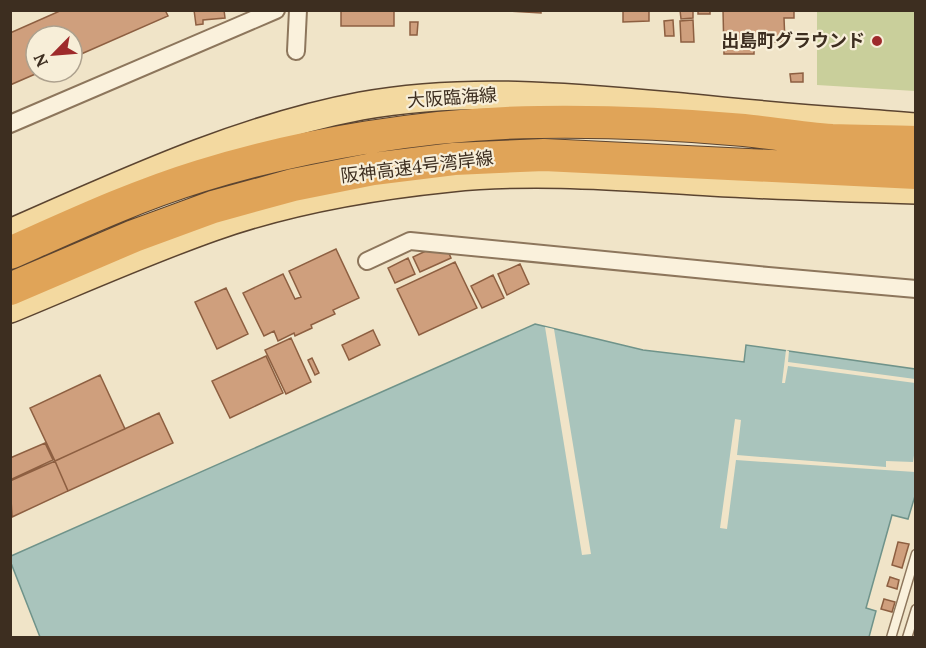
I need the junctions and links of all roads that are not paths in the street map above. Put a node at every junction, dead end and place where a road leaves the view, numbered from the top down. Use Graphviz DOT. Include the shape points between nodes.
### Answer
graph roads {
  1 [pos="276,10"];
  2 [pos="297,10"];
  3 [pos="296,51"];
  4 [pos="10,124"];
  5 [pos="915,127"];
  6 [pos="915,142"];
  7 [pos="915,173"];
  8 [pos="915,190"];
  9 [pos="10,233"];
  10 [pos="10,253"];
  11 [pos="367,261"];
  12 [pos="10,289"];
  13 [pos="915,289"];
  14 [pos="10,309"];
  15 [pos="915,554"];
  16 [pos="915,609"];
  17 [pos="891,638"];
  18 [pos="907,638"];
  1 -- 4 [label="street"];
  2 -- 3 [label="street"];
  5 -- 9 [label="main road, 大阪臨海線" via="518,94 437,97 362,106 229,142"];
  6 -- 10 [label="highway, 阪神高速4号湾岸線" via="830,140 636,123 537,122 451,127 298,151 200,176 117,206"];
  7 -- 12 [label="highway, 阪神高速4号湾岸線" via="544,155 454,159 373,169 213,207"];
  8 -- 14 [label="main road" via="535,174 378,187 293,204 215,226"];
  11 -- 13 [label="street" via="410,241"];
  15 -- 17 [label="lane"];
  16 -- 18 [label="lane"];
}
